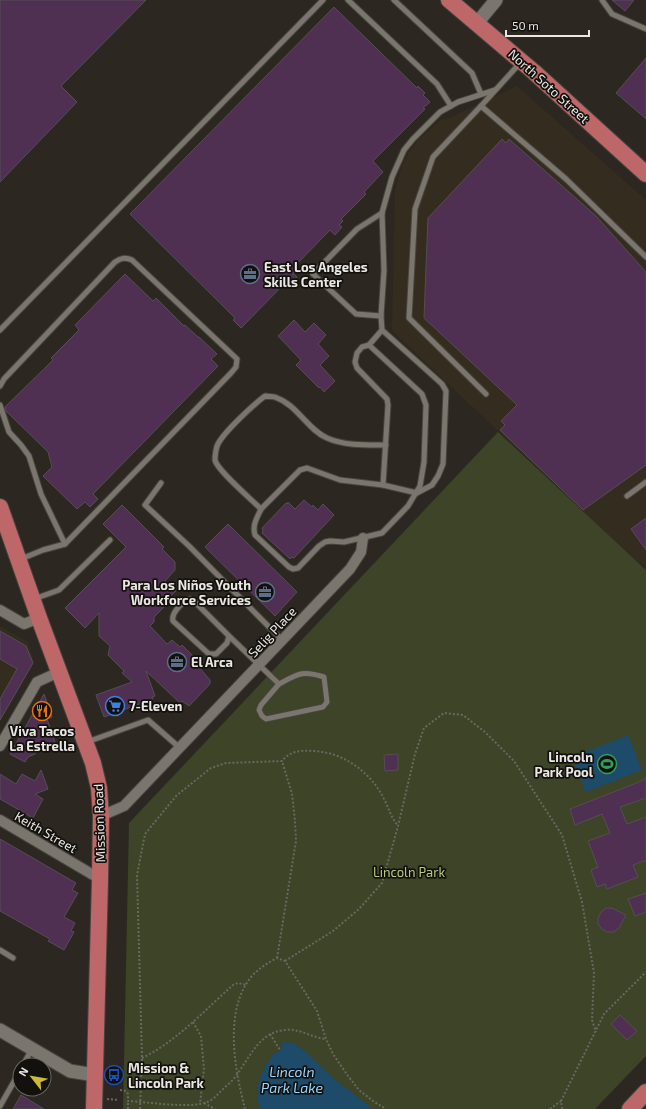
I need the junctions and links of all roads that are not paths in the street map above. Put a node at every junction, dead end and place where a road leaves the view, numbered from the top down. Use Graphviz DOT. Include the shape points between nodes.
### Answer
graph roads {
  1 [pos="323,0"];
  2 [pos="348,0"];
  3 [pos="394,0"];
  4 [pos="450,0"];
  5 [pos="496,0"];
  6 [pos="602,0"];
  7 [pos="477,23"];
  8 [pos="646,28"];
  9 [pos="521,61"];
  10 [pos="496,90"];
  11 [pos="481,94"];
  12 [pos="451,106"];
  13 [pos="481,106"];
  14 [pos="646,174"];
  15 [pos="382,213"];
  16 [pos="646,257"];
  17 [pos="381,316"];
  18 [pos="0,330"];
  19 [pos="382,330"];
  20 [pos="369,345"];
  21 [pos="0,386"];
  22 [pos="486,394"];
  23 [pos="0,405"];
  24 [pos="386,445"];
  25 [pos="646,482"];
  26 [pos="161,483"];
  27 [pos="383,485"];
  28 [pos="417,493"];
  29 [pos="627,496"];
  30 [pos="0,507"];
  31 [pos="261,509"];
  32 [pos="363,538"];
  33 [pos="110,540"];
  34 [pos="65,544"];
  35 [pos="19,560"];
  36 [pos="33,600"];
  37 [pos="0,610"];
  38 [pos="40,618"];
  39 [pos="230,636"];
  40 [pos="282,640"];
  41 [pos="260,664"];
  42 [pos="60,672"];
  43 [pos="279,684"];
  44 [pos="86,743"];
  45 [pos="0,746"];
  46 [pos="180,748"];
  47 [pos="101,816"];
  48 [pos="0,820"];
  49 [pos="100,879"];
  50 [pos="0,950"];
  51 [pos="14,958"];
  52 [pos="0,1030"];
  53 [pos="32,1049"];
  54 [pos="28,1057"];
  55 [pos="94,1075"];
  56 [pos="12,1084"];
  57 [pos="646,1092"];
  58 [pos="0,1106"];
  59 [pos="94,1109"];
  60 [pos="630,1109"];
  1 -- 18 [label="lane"];
  2 -- 12 [label="lane" via="437,84"];
  3 -- 11 [label="lane" via="472,73"];
  4 -- 7 [label="main road, North Soto Street"];
  5 -- 7 [label="street"];
  6 -- 8 [label="lane" via="612,14"];
  7 -- 9 [label="main road, North Soto Street"];
  9 -- 10 [label="lane"];
  9 -- 14 [label="main road, North Soto Street"];
  10 -- 11 [label="lane"];
  10 -- 13 [label="lane"];
  11 -- 12 [label="lane"];
  12 -- 15 [label="lane" via="440,112 404,150 392,176"];
  13 -- 16 [label="lane" via="566,179"];
  13 -- 22 [label="lane" via="433,157 415,209 409,318"];
  15 -- 17 [label="lane" via="384,270"];
  15 -- 17 [label="lane" via="358,229 313,274 356,314"];
  17 -- 19 [label="lane"];
  19 -- 20 [label="lane"];
  19 -- 28 [label="lane" via="442,384 446,391 443,464 432,485"];
  20 -- 24 [label="lane" via="362,347 355,362 357,368 387,399"];
  20 -- 28 [label="lane" via="422,394 426,405 424,462"];
  21 -- 34 [label="lane" via="14,368 121,258 132,260 237,359 236,367 231,373"];
  23 -- 34 [label="lane" via="9,432 29,456 41,494"];
  24 -- 27 [label="lane"];
  24 -- 31 [label="lane" via="342,443 327,438 286,403 277,397 265,396 217,445 215,460 220,469"];
  25 -- 29 [label="lane"];
  26 -- 40 [label="lane" via="145,505"];
  27 -- 28 [label="lane"];
  27 -- 31 [label="lane" via="340,480 307,468 300,470"];
  28 -- 32 [label="lane" via="382,533"];
  30 -- 35 [label="main road, Mission Road"];
  31 -- 32 [label="lane" via="253,529 255,535 293,569 298,568 325,542"];
  32 -- 40 [label="street, Selig Place" via="361,552 350,569"];
  33 -- 36 [label="lane" via="59,590"];
  34 -- 35 [label="lane"];
  35 -- 36 [label="main road, Mission Road"];
  36 -- 38 [label="main road, Mission Road"];
  37 -- 38 [label="street" via="24,624"];
  38 -- 42 [label="main road, Mission Road"];
  39 -- 39 [label="lane" via="216,654 209,654 173,621 173,613 190,599"];
  39 -- 41 [label="lane"];
  40 -- 41 [label="street, Selig Place"];
  41 -- 43 [label="lane"];
  41 -- 46 [label="street, Selig Place"];
  42 -- 44 [label="main road, Mission Road"];
  42 -- 45 [label="street" via="37,682"];
  43 -- 43 [label="lane" via="297,675 311,673 324,677 327,702 323,707 266,719 259,710"];
  44 -- 46 [label="lane" via="148,720"];
  44 -- 47 [label="main road, Mission Road" via="99,788"];
  46 -- 47 [label="street, Selig Place" via="124,806"];
  47 -- 49 [label="main road, Mission Road"];
  48 -- 49 [label="street, Keith Street"];
  49 -- 55 [label="main road, Mission Road"];
  50 -- 51 [label="lane"];
  52 -- 53 [label="street"];
  53 -- 54 [label="lane"];
  53 -- 55 [label="street" via="70,1071"];
  55 -- 59 [label="main road, Mission Road"];
  56 -- 58 [label="lane"];
  57 -- 60 [label="main road"];
}
